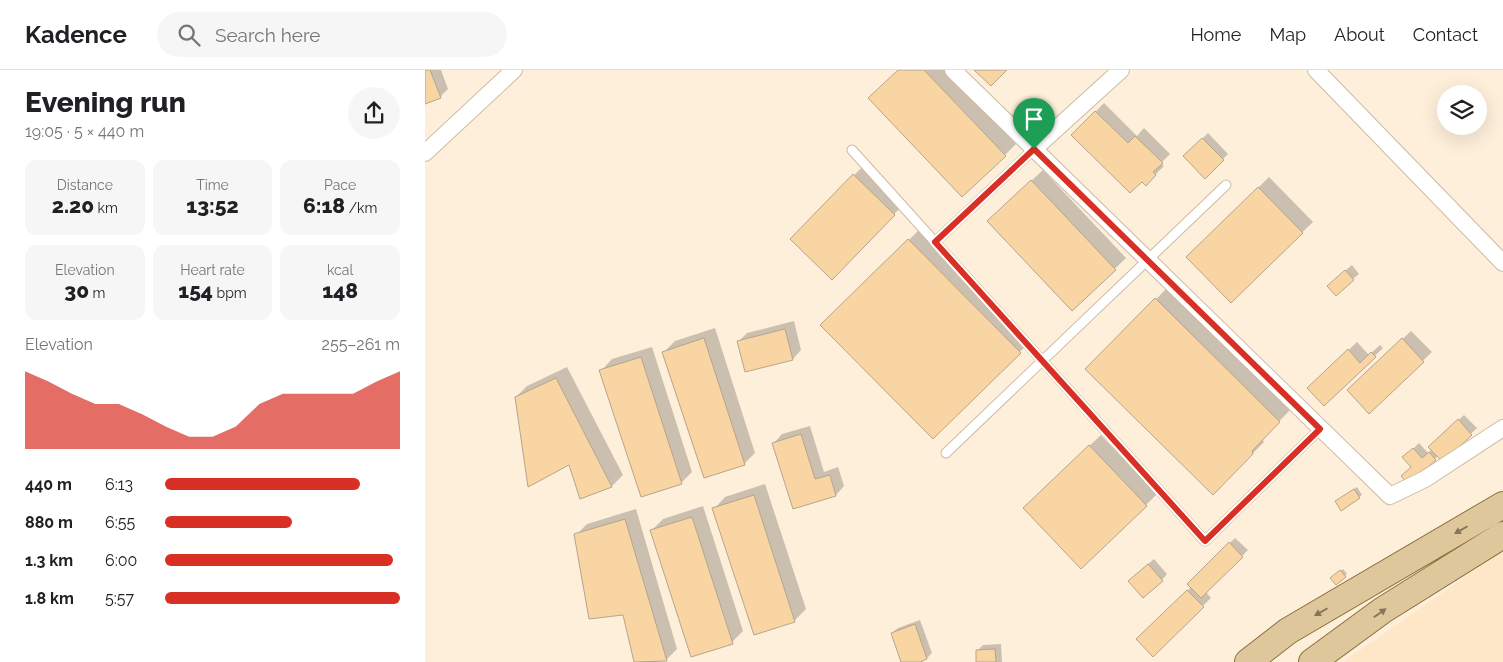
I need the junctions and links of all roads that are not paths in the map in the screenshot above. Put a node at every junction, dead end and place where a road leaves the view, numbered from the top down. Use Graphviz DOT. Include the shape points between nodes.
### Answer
graph roads {
  1 [pos="514,70"];
  2 [pos="953,70"];
  3 [pos="1121,70"];
  4 [pos="1316,70"];
  5 [pos="1034,149"];
  6 [pos="852,150"];
  7 [pos="425,153"];
  8 [pos="1226,185"];
  9 [pos="935,242"];
  10 [pos="1148,260"];
  11 [pos="1503,263"];
  12 [pos="1043,361"];
  13 [pos="1503,428"];
  14 [pos="1320,429"];
  15 [pos="946,453"];
  16 [pos="1503,505"];
  17 [pos="1503,535"];
  18 [pos="1249,662"];
  19 [pos="1313,662"];
  1 -- 7 [label="street"];
  2 -- 5 [label="street"];
  3 -- 5 [label="street"];
  4 -- 11 [label="street"];
  5 -- 9 [label="lane"];
  5 -- 10 [label="street"];
  6 -- 9 [label="lane"];
  8 -- 10 [label="lane"];
  9 -- 12 [label="lane"];
  10 -- 12 [label="lane"];
  10 -- 14 [label="street"];
  12 -- 14 [label="lane" via="1205,541"];
  12 -- 15 [label="lane"];
  13 -- 14 [label="street" via="1425,479 1389,496"];
  16 -- 18 [label="main road, one-way" via="1288,631"];
  19 -- 17 [label="main road, one-way" via="1383,610"];
}
